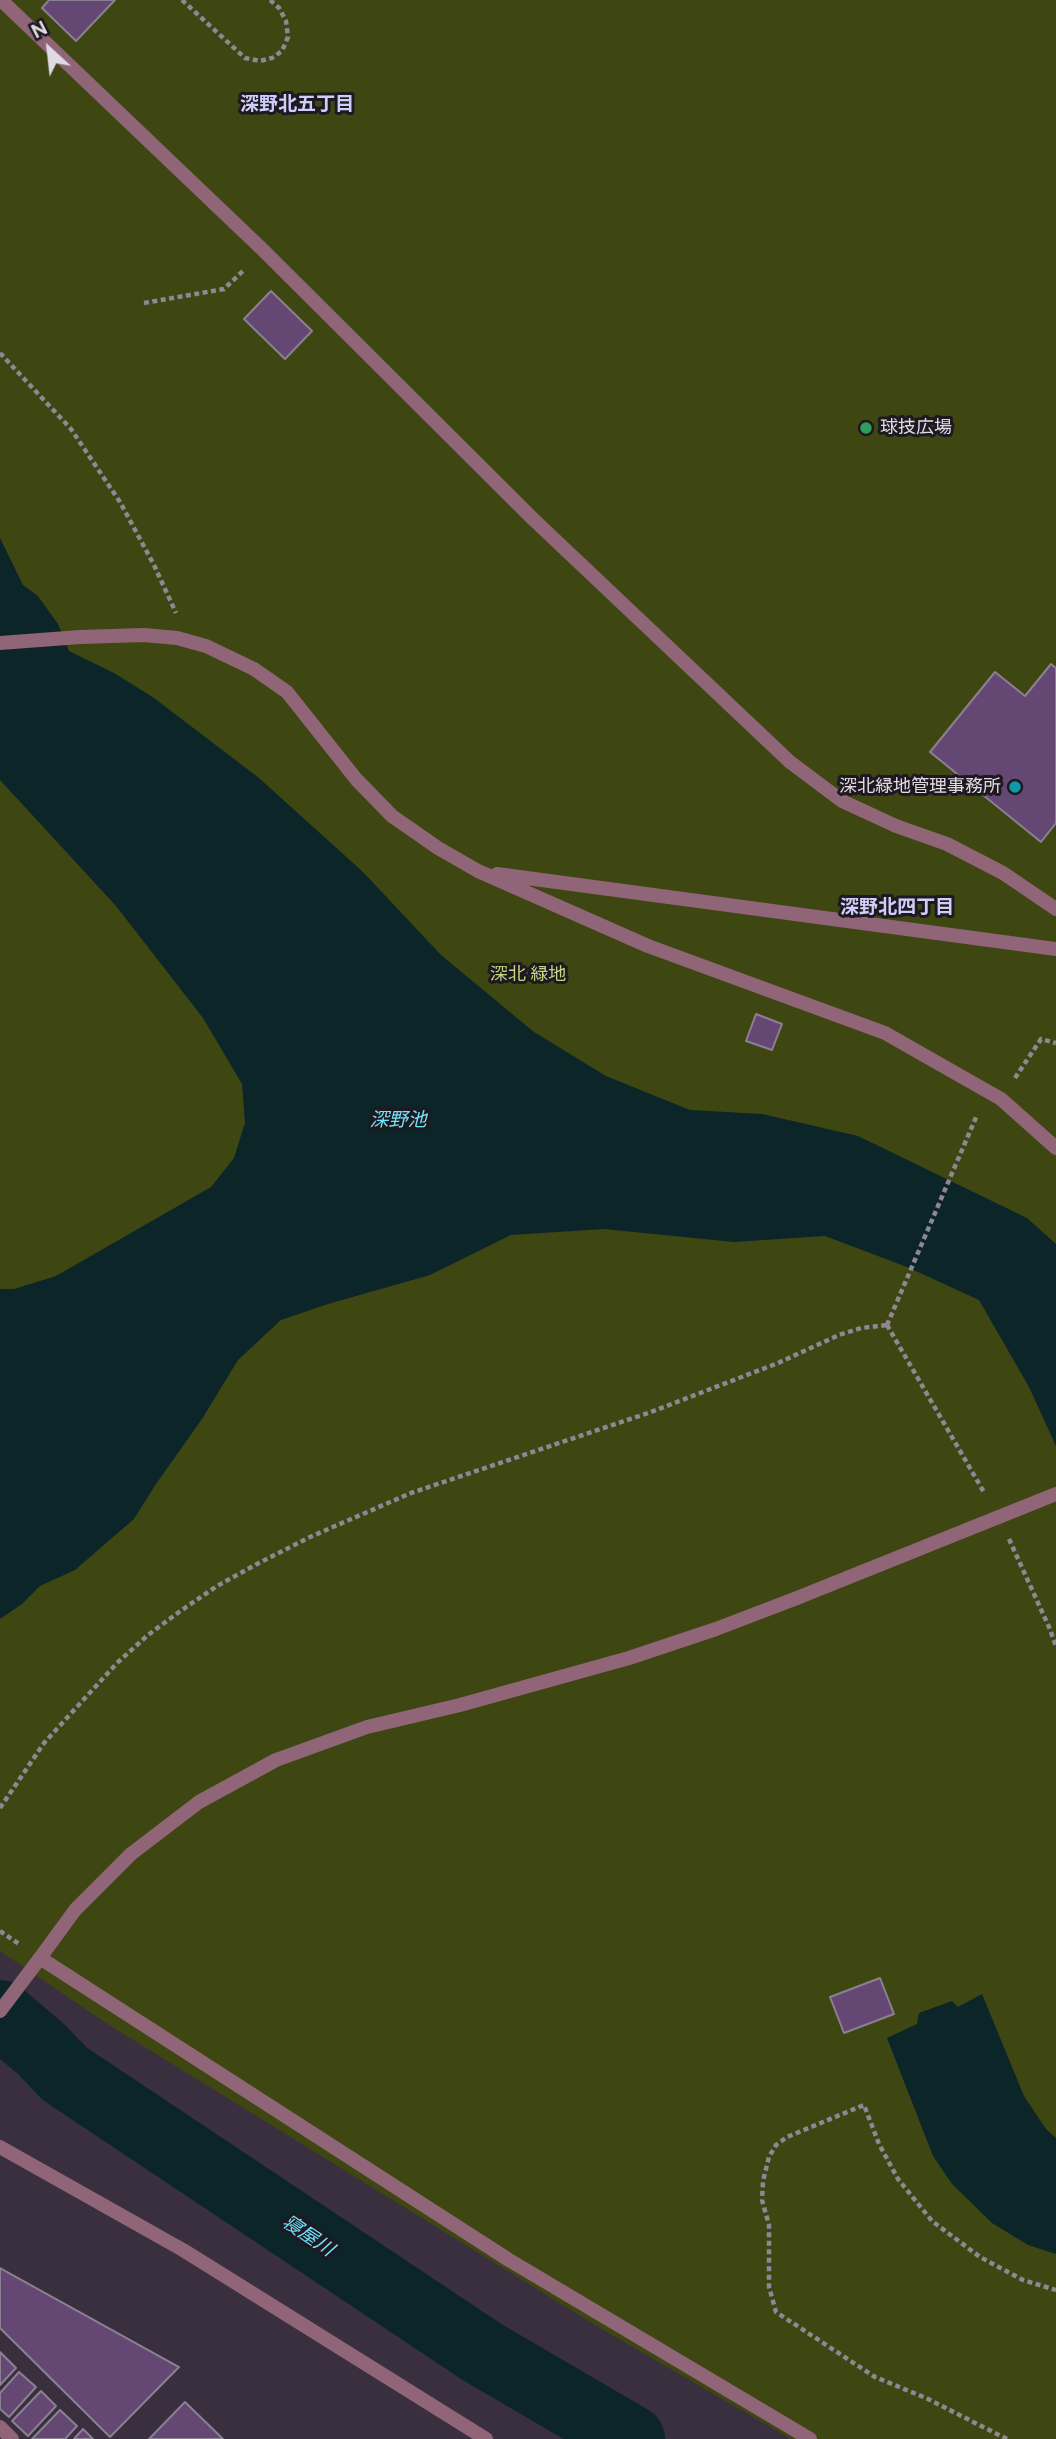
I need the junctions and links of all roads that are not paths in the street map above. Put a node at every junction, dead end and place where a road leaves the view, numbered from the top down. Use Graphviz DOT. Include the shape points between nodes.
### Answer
graph roads {
  1 [pos="1,0"];
  2 [pos="25,0"];
  3 [pos="13,12"];
  4 [pos="0,643"];
  5 [pos="478,871"];
  6 [pos="1056,909"];
  7 [pos="1056,949"];
  8 [pos="1056,1148"];
  9 [pos="1056,1494"];
  10 [pos="40,1958"];
  11 [pos="0,2011"];
  12 [pos="0,2147"];
  13 [pos="0,2427"];
  14 [pos="12,2439"];
  15 [pos="486,2439"];
  16 [pos="810,2439"];
  1 -- 3 [label="street"];
  2 -- 3 [label="street"];
  3 -- 6 [label="street" via="789,762 842,801 947,844 1003,873"];
  4 -- 5 [label="street" via="144,635 206,646 254,669 287,692 356,779 392,816"];
  5 -- 7 [label="street"];
  5 -- 8 [label="street" via="648,946 886,1033 1001,1099"];
  9 -- 10 [label="street, bridge" via="716,1629 629,1658 367,1727 276,1760 199,1802 131,1854 75,1910"];
  10 -- 11 [label="street"];
  10 -- 16 [label="street" via="509,2260"];
  12 -- 15 [label="street" via="183,2250"];
  13 -- 14 [label="street"];
}
